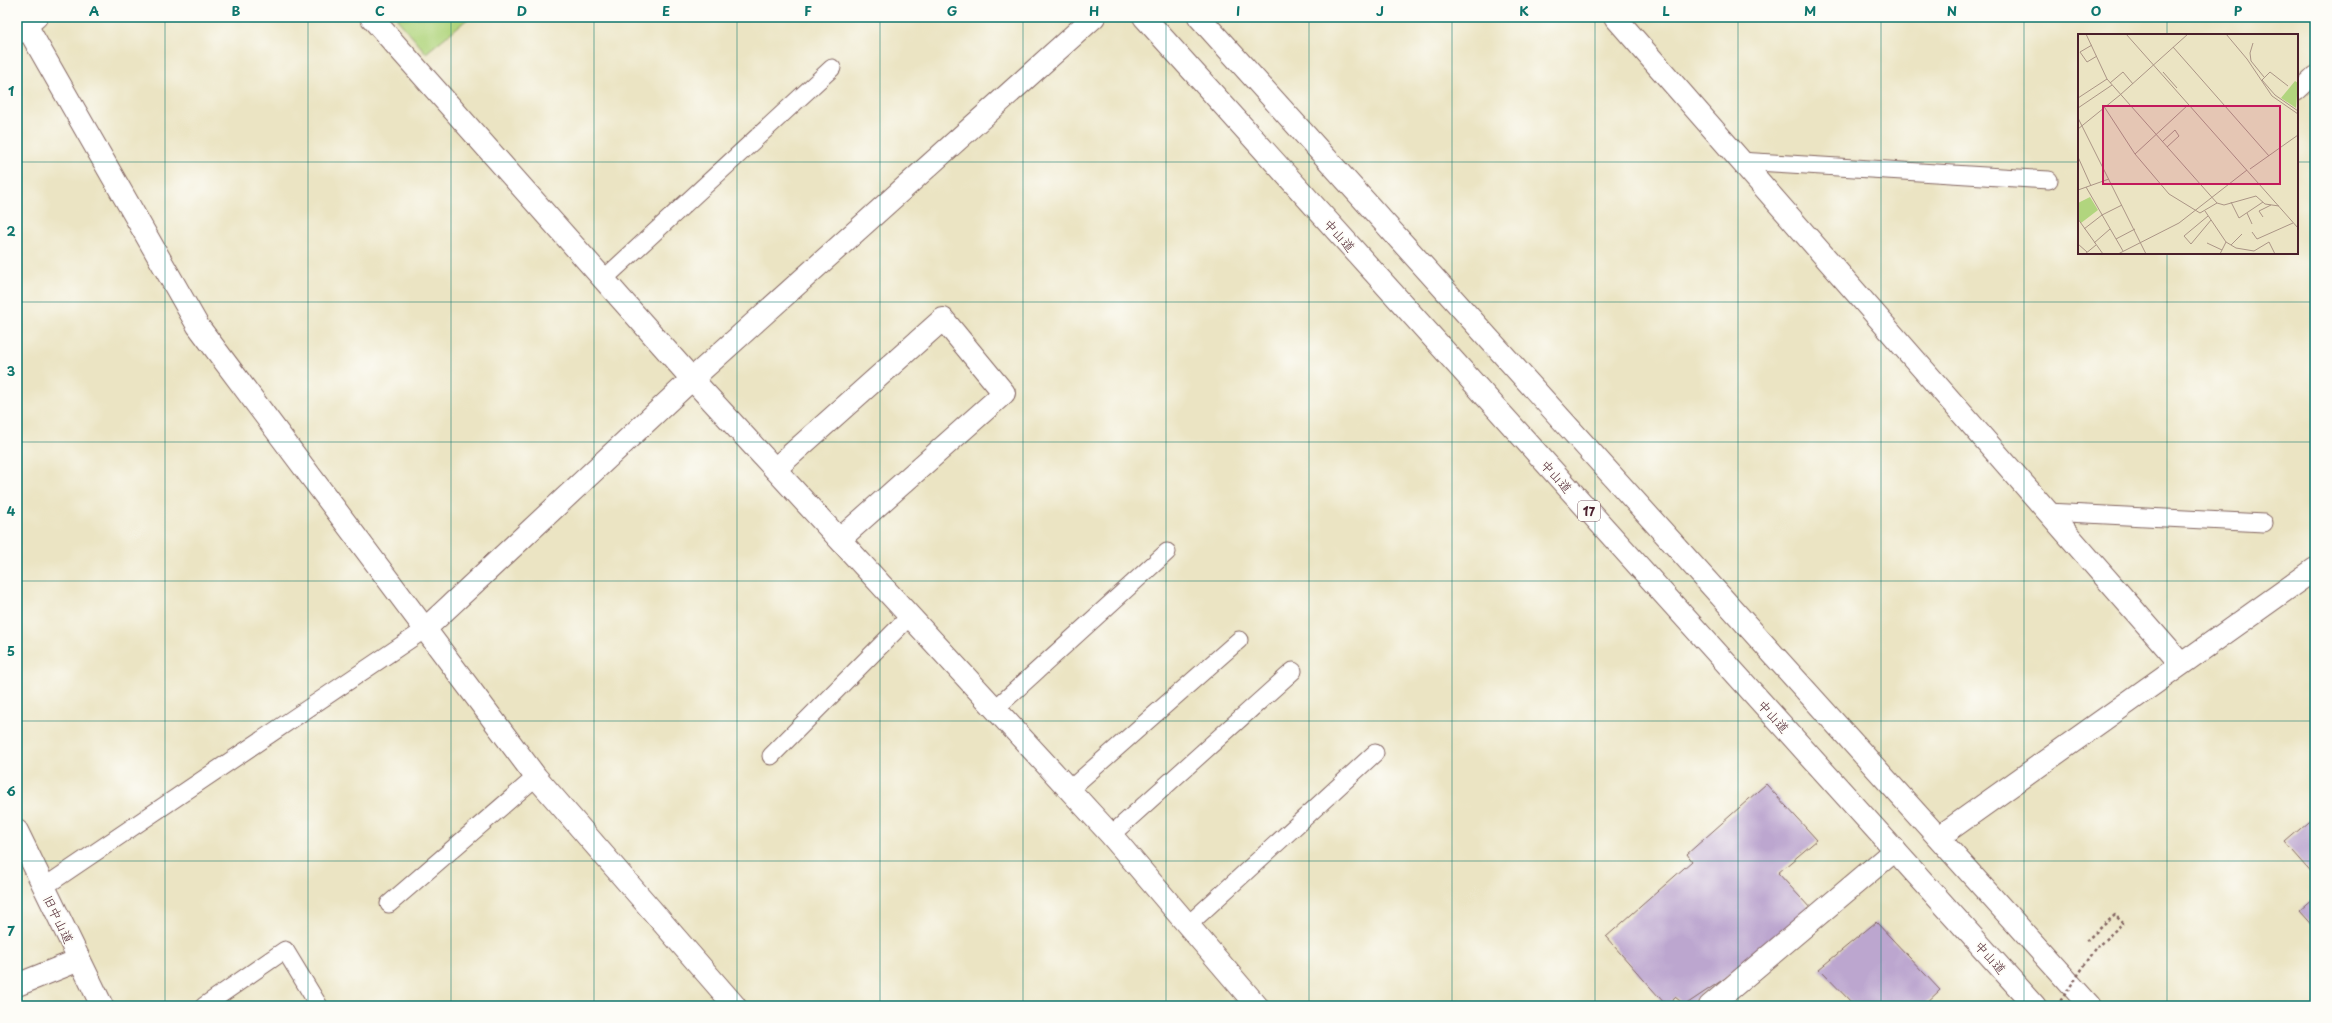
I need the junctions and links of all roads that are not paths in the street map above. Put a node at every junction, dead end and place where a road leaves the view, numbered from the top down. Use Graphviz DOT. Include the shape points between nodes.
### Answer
graph roads {
  1 [pos="371,17"];
  2 [pos="1094,17"];
  3 [pos="1144,17"];
  4 [pos="1199,17"];
  5 [pos="1615,17"];
  6 [pos="26,25"];
  7 [pos="832,68"];
  8 [pos="2315,75"];
  9 [pos="2298,91"];
  10 [pos="1740,161"];
  11 [pos="2050,180"];
  12 [pos="604,279"];
  13 [pos="692,378"];
  14 [pos="775,469"];
  15 [pos="2047,512"];
  16 [pos="2264,523"];
  17 [pos="840,539"];
  18 [pos="1167,552"];
  19 [pos="2315,568"];
  20 [pos="910,616"];
  21 [pos="424,630"];
  22 [pos="1239,640"];
  23 [pos="2181,664"];
  24 [pos="1294,671"];
  25 [pos="995,709"];
  26 [pos="1374,753"];
  27 [pos="771,756"];
  28 [pos="536,777"];
  29 [pos="1069,790"];
  30 [pos="17,831"];
  31 [pos="1111,835"];
  32 [pos="1939,837"];
  33 [pos="1895,850"];
  34 [pos="44,887"];
  35 [pos="389,904"];
  36 [pos="1188,925"];
  37 [pos="79,960"];
  38 [pos="17,985"];
  39 [pos="102,1006"];
  40 [pos="204,1006"];
  41 [pos="319,1006"];
  42 [pos="736,1006"];
  43 [pos="1257,1006"];
  44 [pos="1710,1006"];
  45 [pos="2035,1006"];
  46 [pos="2090,1006"];
  1 -- 12 [label="main road"];
  2 -- 13 [label="main road"];
  3 -- 33 [label="main road, 中山道 / 17"];
  4 -- 32 [label="main road"];
  5 -- 10 [label="main road"];
  6 -- 21 [label="main road" via="198,326"];
  7 -- 12 [label="lane"];
  8 -- 9 [label="lane"];
  10 -- 11 [label="lane"];
  10 -- 15 [label="main road"];
  12 -- 13 [label="main road"];
  13 -- 14 [label="main road"];
  13 -- 21 [label="main road"];
  14 -- 17 [label="main road"];
  14 -- 17 [label="main road" via="943,319 1004,393"];
  15 -- 16 [label="lane"];
  15 -- 23 [label="main road"];
  17 -- 20 [label="main road"];
  18 -- 25 [label="lane"];
  19 -- 23 [label="main road"];
  20 -- 25 [label="main road"];
  20 -- 27 [label="lane"];
  21 -- 28 [label="main road"];
  21 -- 34 [label="lane"];
  22 -- 29 [label="lane"];
  23 -- 32 [label="main road"];
  24 -- 31 [label="lane"];
  25 -- 29 [label="main road"];
  26 -- 36 [label="lane"];
  28 -- 35 [label="lane"];
  28 -- 42 [label="main road"];
  29 -- 31 [label="main road"];
  30 -- 34 [label="main road, 旧中山道"];
  31 -- 36 [label="main road"];
  32 -- 46 [label="main road"];
  33 -- 44 [label="main road"];
  33 -- 45 [label="main road, 中山道 / 17"];
  34 -- 37 [label="main road, 旧中山道"];
  36 -- 43 [label="main road"];
  37 -- 38 [label="main road"];
  37 -- 39 [label="main road, 旧中山道"];
  40 -- 41 [label="lane" via="285,950"];
}
